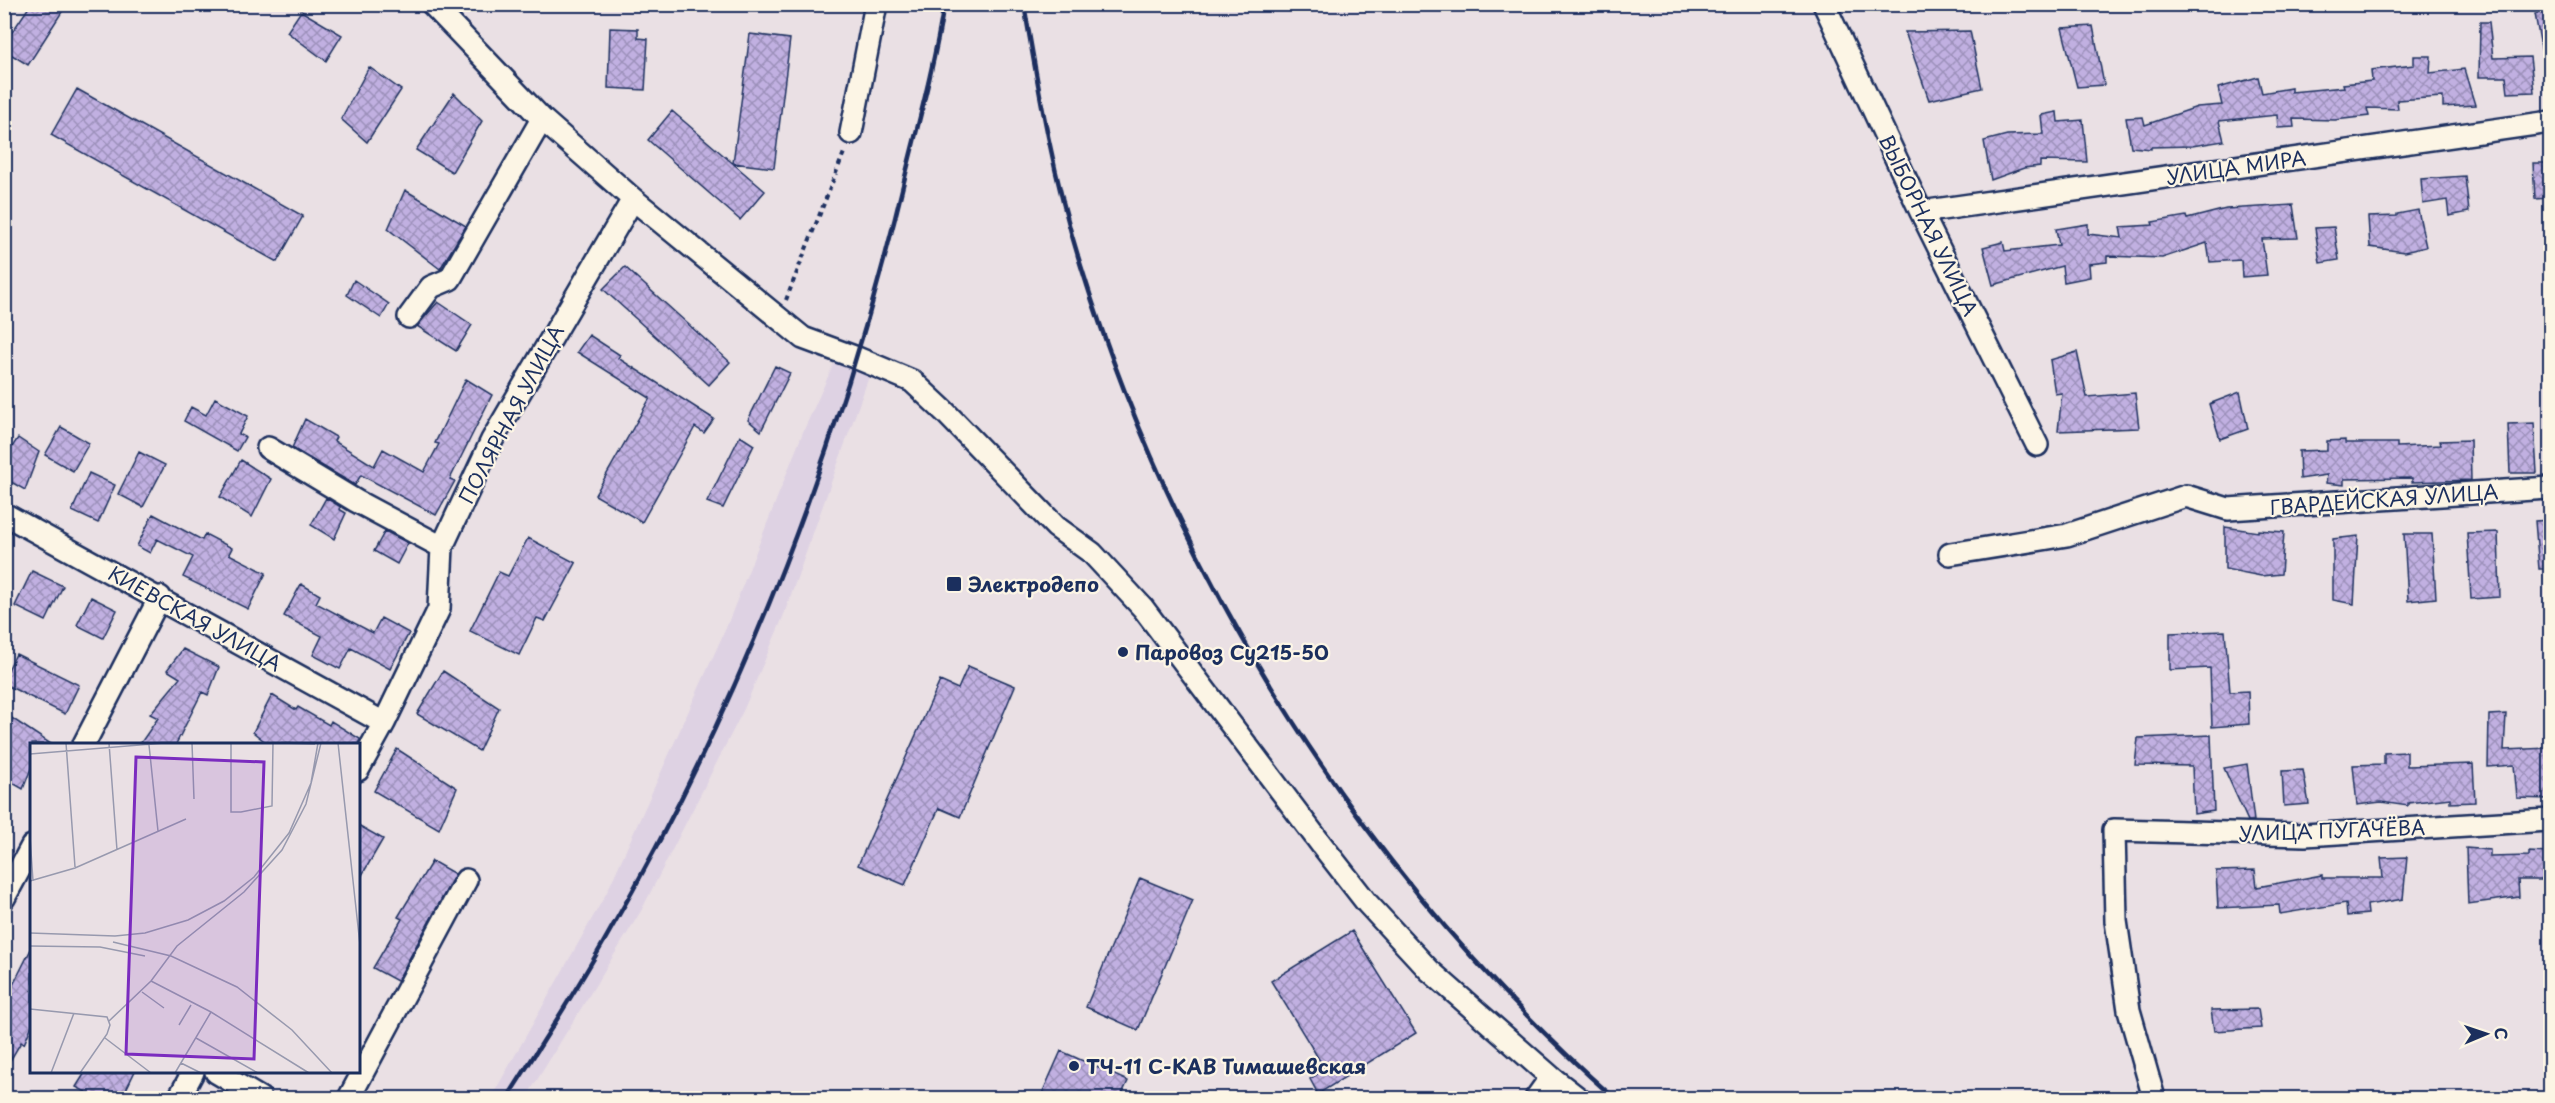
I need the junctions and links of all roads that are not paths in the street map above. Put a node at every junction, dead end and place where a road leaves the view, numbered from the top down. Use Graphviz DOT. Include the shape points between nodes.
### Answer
graph roads {
  1 [pos="432,4"];
  2 [pos="876,4"];
  3 [pos="1824,4"];
  4 [pos="542,119"];
  5 [pos="2550,122"];
  6 [pos="851,133"];
  7 [pos="633,199"];
  8 [pos="1921,212"];
  9 [pos="409,317"];
  10 [pos="2037,445"];
  11 [pos="268,448"];
  12 [pos="2550,488"];
  13 [pos="4,514"];
  14 [pos="442,547"];
  15 [pos="1950,554"];
  16 [pos="159,597"];
  17 [pos="384,723"];
  18 [pos="85,743"];
  19 [pos="360,766"];
  20 [pos="2550,820"];
  21 [pos="30,850"];
  22 [pos="466,880"];
  23 [pos="4,898"];
  24 [pos="193,1073"];
  25 [pos="219,1073"];
  26 [pos="1551,1077"];
  27 [pos="179,1098"];
  28 [pos="260,1098"];
  29 [pos="350,1098"];
  30 [pos="1536,1098"];
  31 [pos="1578,1098"];
  32 [pos="2154,1098"];
  1 -- 4 [label="street"];
  2 -- 6 [label="street"];
  3 -- 8 [label="street, ВЫБОРНАЯ УЛИЦА"];
  4 -- 7 [label="street"];
  4 -- 9 [label="street" via="450,279 431,287"];
  5 -- 8 [label="street, УЛИЦА МИРА"];
  7 -- 14 [label="street, ПОЛЯРНАЯ УЛИЦА" via="492,440"];
  7 -- 26 [label="street" via="803,338 912,381 944,411 1056,527 1092,553 1143,608 1367,903 1429,970"];
  8 -- 10 [label="street, ВЫБОРНАЯ УЛИЦА"];
  11 -- 14 [label="street"];
  12 -- 15 [label="street, ГВАРДЕЙСКАЯ УЛИЦА" via="2228,509 2186,496 2067,535"];
  13 -- 16 [label="street, КИЕВСКАЯ УЛИЦА"];
  14 -- 17 [label="street, ПОЛЯРНАЯ УЛИЦА" via="439,609"];
  16 -- 17 [label="street, КИЕВСКАЯ УЛИЦА"];
  16 -- 18 [label="street"];
  17 -- 19 [label="street, ПОЛЯРНАЯ УЛИЦА"];
  20 -- 32 [label="street, УЛИЦА ПУГАЧЁВА" via="2305,835 2114,830 2117,932 2129,1010"];
  21 -- 23 [label="street"];
  22 -- 29 [label="street"];
  24 -- 27 [label="street"];
  25 -- 28 [label="street"];
  26 -- 30 [label="street"];
  26 -- 31 [label="street"];
}
